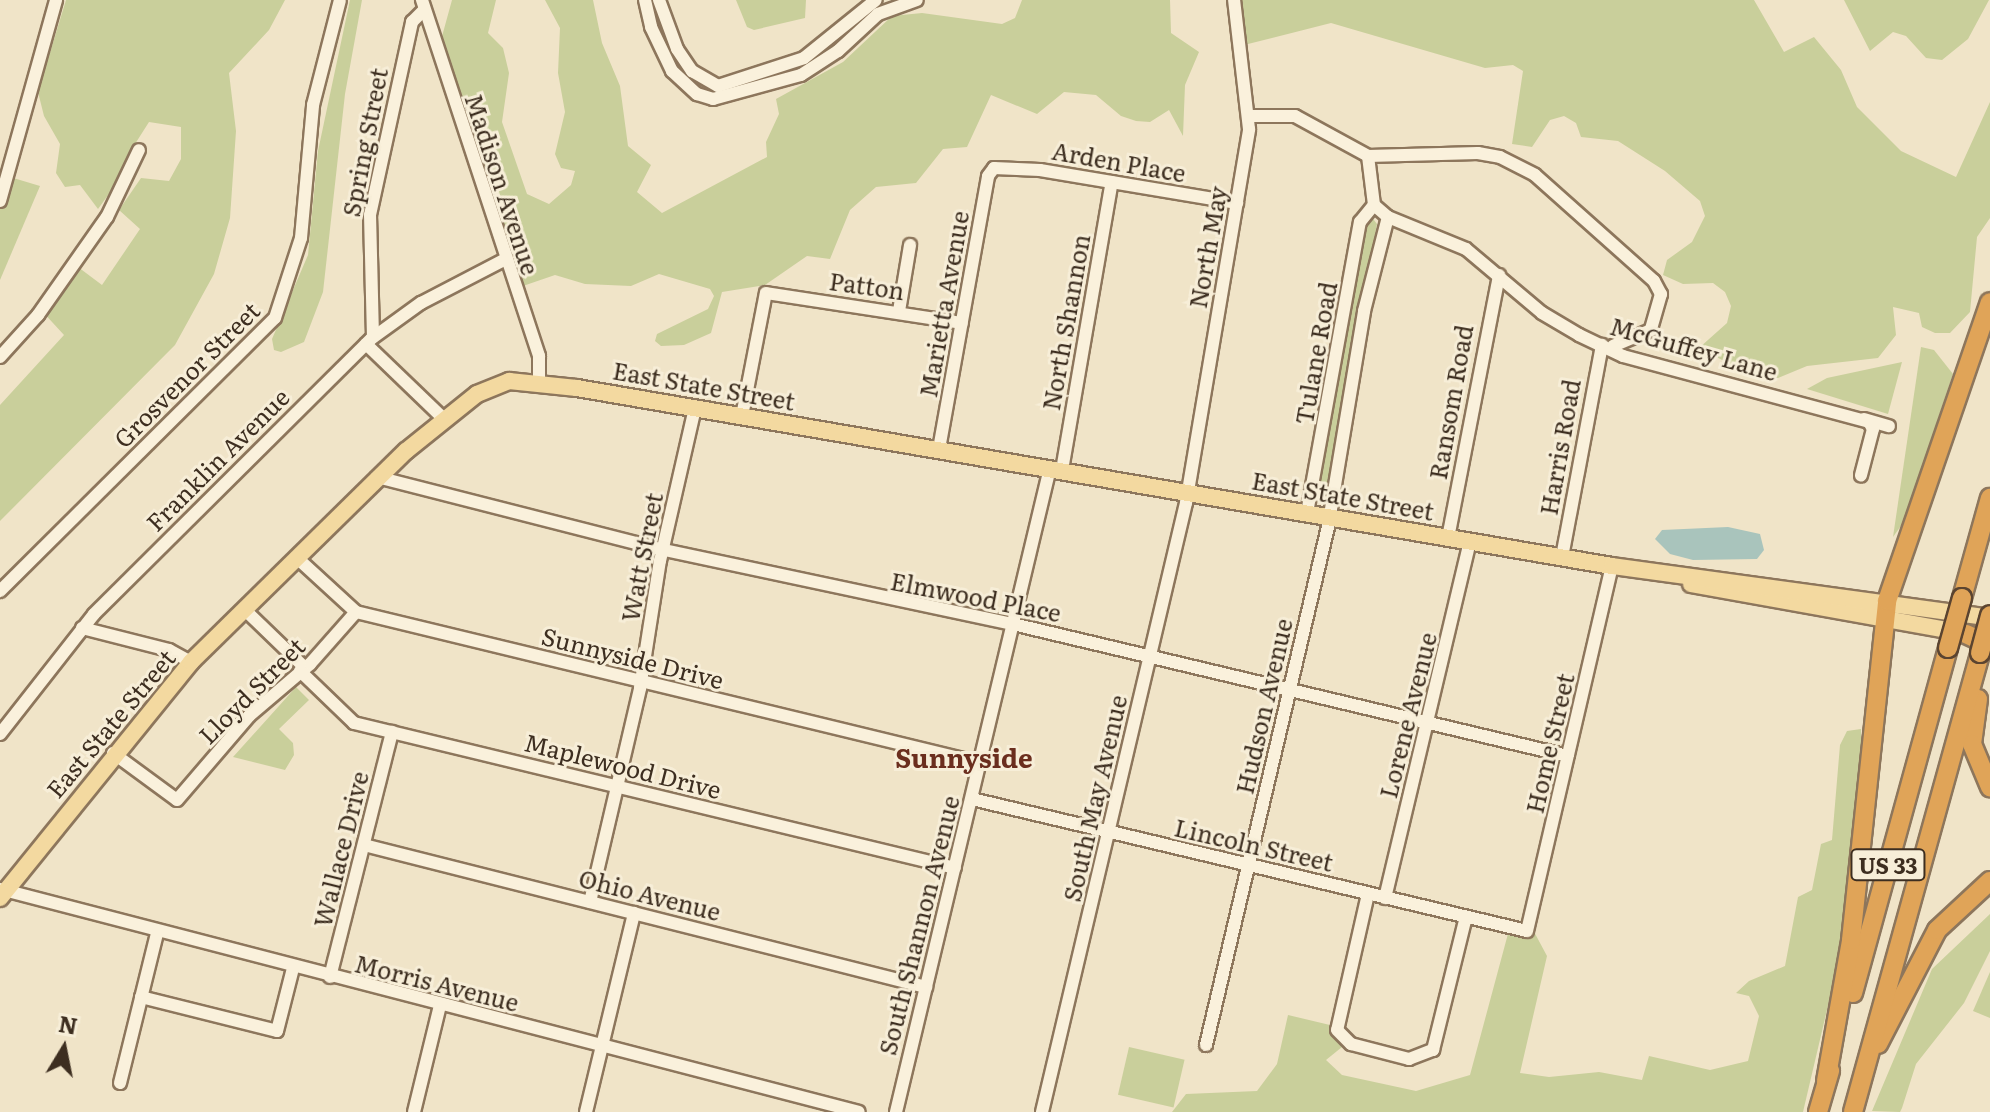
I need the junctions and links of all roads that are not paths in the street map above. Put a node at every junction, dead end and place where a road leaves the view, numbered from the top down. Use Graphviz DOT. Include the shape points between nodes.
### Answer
graph roads {
  1 [pos="56,0"];
  2 [pos="340,0"];
  3 [pos="645,0"];
  4 [pos="659,0"];
  5 [pos="876,0"];
  6 [pos="917,0"];
  7 [pos="1234,4"];
  8 [pos="423,5"];
  9 [pos="1249,116"];
  10 [pos="139,150"];
  11 [pos="1368,156"];
  12 [pos="994,168"];
  13 [pos="1112,182"];
  14 [pos="0,201"];
  15 [pos="1237,203"];
  16 [pos="1374,205"];
  17 [pos="1388,217"];
  18 [pos="910,245"];
  19 [pos="504,260"];
  20 [pos="1499,275"];
  21 [pos="1990,302"];
  22 [pos="899,311"];
  23 [pos="962,323"];
  24 [pos="370,340"];
  25 [pos="1607,346"];
  26 [pos="0,357"];
  27 [pos="539,382"];
  28 [pos="695,408"];
  29 [pos="742,416"];
  30 [pos="1861,418"];
  31 [pos="444,419"];
  32 [pos="1889,426"];
  33 [pos="939,449"];
  34 [pos="1056,469"];
  35 [pos="1861,475"];
  36 [pos="377,477"];
  37 [pos="1188,493"];
  38 [pos="1990,498"];
  39 [pos="1307,513"];
  40 [pos="1329,518"];
  41 [pos="1448,538"];
  42 [pos="1470,542"];
  43 [pos="663,550"];
  44 [pos="296,557"];
  45 [pos="1562,557"];
  46 [pos="1612,566"];
  47 [pos="0,591"];
  48 [pos="1887,601"];
  49 [pos="244,609"];
  50 [pos="356,612"];
  51 [pos="1990,617"];
  52 [pos="1884,620"];
  53 [pos="1013,624"];
  54 [pos="82,628"];
  55 [pos="1966,634"];
  56 [pos="1987,645"];
  57 [pos="1151,657"];
  58 [pos="191,662"];
  59 [pos="302,669"];
  60 [pos="640,681"];
  61 [pos="1289,690"];
  62 [pos="1428,723"];
  63 [pos="392,732"];
  64 [pos="0,734"];
  65 [pos="113,753"];
  66 [pos="1568,756"];
  67 [pos="980,763"];
  68 [pos="617,786"];
  69 [pos="1990,787"];
  70 [pos="972,799"];
  71 [pos="1109,832"];
  72 [pos="364,845"];
  73 [pos="1248,866"];
  74 [pos="955,868"];
  75 [pos="1990,881"];
  76 [pos="2,893"];
  77 [pos="1368,894"];
  78 [pos="1385,898"];
  79 [pos="590,902"];
  80 [pos="634,913"];
  81 [pos="1466,917"];
  82 [pos="1527,931"];
  83 [pos="157,933"];
  84 [pos="293,968"];
  85 [pos="330,977"];
  86 [pos="926,987"];
  87 [pos="141,997"];
  88 [pos="440,1005"];
  89 [pos="1206,1045"];
  90 [pos="602,1046"];
  91 [pos="1826,1082"];
  92 [pos="120,1083"];
  93 [pos="1861,1083"];
  94 [pos="851,1111"];
  95 [pos="414,1112"];
  96 [pos="586,1112"];
  97 [pos="896,1112"];
  98 [pos="1042,1112"];
  99 [pos="1818,1112"];
  100 [pos="1853,1112"];
  1 -- 14 [label="street"];
  2 -- 47 [label="street, Grosvenor Street" via="313,105 301,238 275,318"];
  3 -- 6 [label="street" via="654,35 672,71 697,94 713,99 801,75 838,51 878,14"];
  4 -- 5 [label="street" via="677,49 692,71 718,86 804,58"];
  7 -- 9 [label="street, North May"];
  8 -- 19 [label="street, Madison Avenue"];
  8 -- 24 [label="street, Spring Street" via="412,22 370,215"];
  9 -- 11 [label="street" via="1295,116"];
  9 -- 15 [label="street, North May"];
  10 -- 26 [label="street" via="107,217 38,315"];
  11 -- 16 [label="street"];
  11 -- 25 [label="street" via="1489,155 1547,182 1654,281 1661,294 1651,330"];
  12 -- 13 [label="street, Arden Place" via="1004,165"];
  12 -- 23 [label="street, Marietta Avenue" via="988,176"];
  13 -- 15 [label="street, Arden Place"];
  13 -- 34 [label="street, North Shannon"];
  15 -- 37 [label="street, North May"];
  16 -- 17 [label="street, McGuffey Lane"];
  16 -- 39 [label="street, Tulane Road" via="1360,220"];
  17 -- 20 [label="street, McGuffey Lane" via="1466,249"];
  17 -- 40 [label="street, Tulane Road" via="1364,311"];
  18 -- 22 [label="street"];
  19 -- 24 [label="street, Franklin Avenue" via="421,303"];
  19 -- 27 [label="street, Madison Avenue" via="539,356"];
  20 -- 25 [label="street, McGuffey Lane" via="1542,313"];
  20 -- 41 [label="street, Ransom Road" via="1493,284"];
  21 -- 48 [label="highway"];
  22 -- 23 [label="street, Patton"];
  22 -- 29 [label="street, Patton" via="766,293"];
  23 -- 33 [label="street, Marietta Avenue"];
  24 -- 31 [label="street"];
  24 -- 54 [label="street, Franklin Avenue"];
  25 -- 30 [label="street, McGuffey Lane" via="1623,356"];
  25 -- 45 [label="street, Harris Road"];
  27 -- 28 [label="main road, East State Street"];
  27 -- 31 [label="main road, East State Street" via="492,385"];
  28 -- 29 [label="main road, East State Street"];
  28 -- 43 [label="street, Watt Street"];
  29 -- 33 [label="main road, East State Street"];
  30 -- 32 [label="street, McGuffey Lane"];
  30 -- 35 [label="street" via="1873,429"];
  31 -- 36 [label="main road, East State Street"];
  33 -- 34 [label="main road, East State Street"];
  34 -- 37 [label="main road, East State Street"];
  34 -- 53 [label="street, South Shannon Avenue"];
  36 -- 43 [label="street, Elmwood Place"];
  36 -- 44 [label="main road, East State Street"];
  37 -- 39 [label="main road, East State Street"];
  37 -- 57 [label="street, South May Avenue"];
  38 -- 91 [label="highway, US 33, bridge"];
  39 -- 40 [label="main road, East State Street"];
  40 -- 41 [label="main road, East State Street"];
  40 -- 61 [label="street, Hudson Avenue"];
  41 -- 42 [label="main road, East State Street"];
  42 -- 45 [label="main road, East State Street"];
  42 -- 62 [label="street, Lorene Avenue"];
  43 -- 53 [label="street, Elmwood Place"];
  43 -- 60 [label="street, Watt Street"];
  44 -- 49 [label="main road, East State Street"];
  44 -- 50 [label="street, Sunnyside Drive"];
  45 -- 46 [label="main road, East State Street"];
  46 -- 48 [label="main road, East State Street"];
  46 -- 52 [label="main road, East State Street"];
  46 -- 66 [label="street, Home Street"];
  48 -- 51 [label="main road, East State Street"];
  48 -- 52 [label="highway"];
  49 -- 58 [label="main road, East State Street"];
  49 -- 59 [label="street, Maplewood Drive"];
  50 -- 59 [label="street, Lloyd Street"];
  50 -- 60 [label="street, Sunnyside Drive"];
  51 -- 56 [label="highway, US 33, bridge"];
  52 -- 55 [label="main road, East State Street"];
  52 -- 91 [label="highway" via="1861,866"];
  53 -- 57 [label="street, Elmwood Place"];
  53 -- 67 [label="street, South Shannon Avenue"];
  54 -- 58 [label="street" via="169,650"];
  54 -- 64 [label="street, Franklin Avenue"];
  55 -- 56 [label="highway"];
  56 -- 69 [label="highway" via="1972,744"];
  56 -- 93 [label="highway, US 33"];
  57 -- 61 [label="street, Elmwood Place"];
  57 -- 71 [label="street, South May Avenue"];
  58 -- 65 [label="main road, East State Street"];
  59 -- 63 [label="street, Maplewood Drive" via="347,720"];
  59 -- 65 [label="street, Lloyd Street" via="249,716 177,800"];
  60 -- 67 [label="street, Sunnyside Drive"];
  60 -- 68 [label="street, Watt Street"];
  61 -- 62 [label="street, Elmwood Place"];
  61 -- 73 [label="street, Hudson Avenue"];
  62 -- 66 [label="street, Elmwood Place"];
  62 -- 78 [label="street, Lorene Avenue"];
  63 -- 68 [label="street, Maplewood Drive"];
  63 -- 72 [label="street, Wallace Drive"];
  65 -- 76 [label="main road, East State Street"];
  66 -- 82 [label="street, Home Street"];
  67 -- 70 [label="street, South Shannon Avenue"];
  68 -- 74 [label="street, Maplewood Drive"];
  68 -- 79 [label="street, Watt Street"];
  70 -- 71 [label="street, Lincoln Street"];
  70 -- 74 [label="street, South Shannon Avenue"];
  71 -- 73 [label="street, Lincoln Street"];
  71 -- 98 [label="street, South May Avenue"];
  72 -- 79 [label="street, Ohio Avenue"];
  72 -- 85 [label="street, Wallace Drive"];
  73 -- 77 [label="street, Lincoln Street"];
  73 -- 89 [label="street, Hudson Avenue"];
  74 -- 86 [label="street, South Shannon Avenue"];
  75 -- 93 [label="highway" via="1959,906 1928,943"];
  76 -- 83 [label="street, Morris Avenue"];
  77 -- 78 [label="street, Lincoln Street"];
  77 -- 81 [label="street" via="1337,1030 1351,1044 1409,1059 1433,1050"];
  78 -- 81 [label="street, Lincoln Street"];
  79 -- 80 [label="street, Ohio Avenue"];
  80 -- 86 [label="street, Ohio Avenue"];
  80 -- 90 [label="street"];
  81 -- 82 [label="street, Lincoln Street"];
  83 -- 84 [label="street, Morris Avenue"];
  83 -- 87 [label="street"];
  84 -- 85 [label="street, Morris Avenue"];
  84 -- 87 [label="street" via="277,1031"];
  85 -- 88 [label="street, Morris Avenue"];
  86 -- 97 [label="street, South Shannon Avenue"];
  87 -- 92 [label="street"];
  88 -- 90 [label="street, Morris Avenue"];
  88 -- 95 [label="street"];
  90 -- 94 [label="street, Morris Avenue"];
  90 -- 96 [label="street"];
  91 -- 99 [label="highway, US 33"];
  93 -- 100 [label="highway, US 33"];
}
